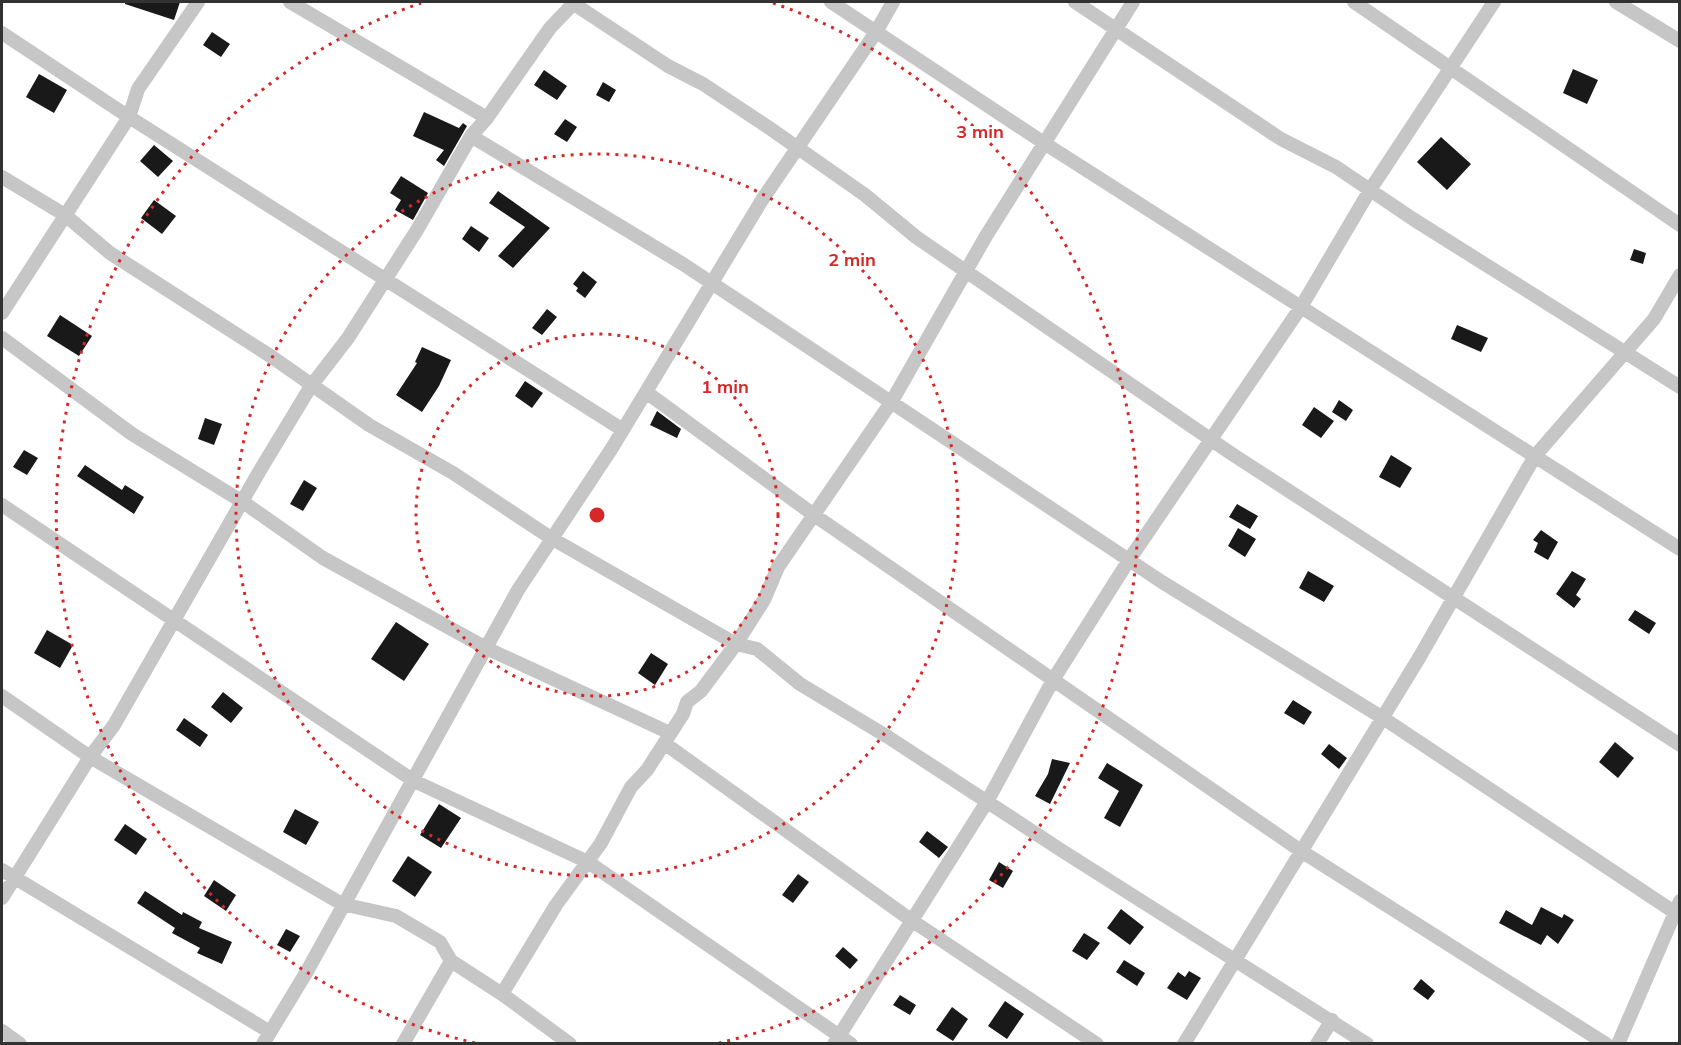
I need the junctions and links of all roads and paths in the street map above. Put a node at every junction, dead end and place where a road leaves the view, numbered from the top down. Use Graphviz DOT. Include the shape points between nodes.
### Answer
graph roads {
  1 [pos="198,2"];
  2 [pos="290,2"];
  3 [pos="573,2"];
  4 [pos="831,2"];
  5 [pos="893,2"];
  6 [pos="1075,2"];
  7 [pos="1133,2"];
  8 [pos="1354,2"];
  9 [pos="1494,2"];
  10 [pos="1616,2"];
  11 [pos="1115,30"];
  12 [pos="876,32"];
  13 [pos="2,33"];
  14 [pos="1680,41"];
  15 [pos="1451,69"];
  16 [pos="129,117"];
  17 [pos="487,118"];
  18 [pos="471,136"];
  19 [pos="1044,143"];
  20 [pos="796,147"];
  21 [pos="2,177"];
  22 [pos="1370,190"];
  23 [pos="65,215"];
  24 [pos="1680,225"];
  25 [pos="967,273"];
  26 [pos="1680,275"];
  27 [pos="385,279"];
  28 [pos="712,284"];
  29 [pos="1301,307"];
  30 [pos="2,313"];
  31 [pos="2,338"];
  32 [pos="1626,352"];
  33 [pos="311,386"];
  34 [pos="1680,387"];
  35 [pos="646,392"];
  36 [pos="892,401"];
  37 [pos="623,430"];
  38 [pos="1209,438"];
  39 [pos="1534,456"];
  40 [pos="243,502"];
  41 [pos="2,505"];
  42 [pos="814,515"];
  43 [pos="551,538"];
  44 [pos="1680,549"];
  45 [pos="1129,560"];
  46 [pos="1454,596"];
  47 [pos="174,623"];
  48 [pos="735,644"];
  49 [pos="486,648"];
  50 [pos="1053,680"];
  51 [pos="2,696"];
  52 [pos="1383,718"];
  53 [pos="667,738"];
  54 [pos="1680,745"];
  55 [pos="90,757"];
  56 [pos="414,781"];
  57 [pos="988,800"];
  58 [pos="1301,851"];
  59 [pos="588,862"];
  60 [pos="2,870"];
  61 [pos="14,878"];
  62 [pos="2,898"];
  63 [pos="342,904"];
  64 [pos="1677,910"];
  65 [pos="911,920"];
  66 [pos="1235,960"];
  67 [pos="451,961"];
  68 [pos="502,994"];
  69 [pos="1332,1020"];
  70 [pos="2,1031"];
  71 [pos="270,1039"];
  72 [pos="842,1041"];
  73 [pos="20,1044"];
  74 [pos="403,1044"];
  75 [pos="570,1044"];
  76 [pos="1097,1044"];
  77 [pos="1184,1044"];
  78 [pos="1317,1044"];
  79 [pos="1367,1044"];
  80 [pos="1606,1044"];
  81 [pos="1618,1044"];
  1 -- 16 [label="street" via="138,89"];
  2 -- 17 [label="street"];
  3 -- 17 [label="street"];
  3 -- 20 [label="street"];
  4 -- 12 [label="street"];
  5 -- 12 [label="street"];
  6 -- 11 [label="street"];
  7 -- 11 [label="street"];
  8 -- 15 [label="street"];
  9 -- 15 [label="street"];
  10 -- 14 [label="street"];
  11 -- 19 [label="street"];
  11 -- 22 [label="street" via="1281,139 1336,167"];
  12 -- 19 [label="street"];
  12 -- 20 [label="street"];
  13 -- 16 [label="street"];
  15 -- 22 [label="street"];
  15 -- 24 [label="street"];
  16 -- 23 [label="street"];
  16 -- 27 [label="street"];
  17 -- 18 [label="street"];
  18 -- 27 [label="street"];
  18 -- 28 [label="street"];
  19 -- 25 [label="street"];
  19 -- 29 [label="street"];
  20 -- 25 [label="street"];
  20 -- 28 [label="street"];
  21 -- 23 [label="street"];
  22 -- 29 [label="street"];
  22 -- 32 [label="street"];
  23 -- 30 [label="street"];
  23 -- 33 [label="street" via="110,253 255,345"];
  25 -- 36 [label="street"];
  25 -- 38 [label="street"];
  26 -- 32 [label="street" via="1654,319"];
  27 -- 33 [label="street" via="348,338"];
  27 -- 37 [label="street"];
  28 -- 35 [label="street"];
  28 -- 36 [label="street"];
  29 -- 38 [label="street"];
  29 -- 39 [label="street"];
  31 -- 40 [label="street" via="132,434"];
  32 -- 34 [label="street"];
  32 -- 39 [label="street"];
  33 -- 40 [label="street"];
  33 -- 43 [label="street"];
  35 -- 37 [label="street"];
  35 -- 42 [label="street"];
  36 -- 42 [label="street"];
  36 -- 45 [label="street"];
  37 -- 43 [label="street"];
  38 -- 45 [label="street"];
  38 -- 46 [label="street"];
  39 -- 44 [label="street"];
  39 -- 46 [label="street"];
  40 -- 47 [label="street"];
  40 -- 49 [label="street" via="323,558"];
  41 -- 47 [label="street"];
  42 -- 48 [label="street" via="778,567 764,600"];
  42 -- 50 [label="street"];
  43 -- 48 [label="street"];
  43 -- 49 [label="street"];
  45 -- 50 [label="street"];
  45 -- 52 [label="street" via="1210,614"];
  46 -- 52 [label="street"];
  46 -- 54 [label="street"];
  47 -- 55 [label="street" via="114,725"];
  47 -- 56 [label="street"];
  48 -- 53 [label="street" via="701,691 687,702"];
  48 -- 57 [label="street" via="757,649 800,684"];
  49 -- 53 [label="street"];
  49 -- 56 [label="street"];
  50 -- 57 [label="street"];
  50 -- 58 [label="street"];
  51 -- 55 [label="street"];
  52 -- 58 [label="street"];
  52 -- 64 [label="street"];
  53 -- 59 [label="street" via="631,787"];
  53 -- 65 [label="street"];
  55 -- 61 [label="street"];
  55 -- 63 [label="street"];
  56 -- 59 [label="street"];
  56 -- 63 [label="street"];
  57 -- 65 [label="street"];
  57 -- 66 [label="street"];
  58 -- 66 [label="street"];
  58 -- 80 [label="street"];
  59 -- 68 [label="street" via="556,905"];
  59 -- 72 [label="street"];
  60 -- 61 [label="street"];
  61 -- 62 [label="street"];
  61 -- 71 [label="street"];
  63 -- 67 [label="street" via="396,916 440,942"];
  63 -- 71 [label="street"];
  64 -- 81 [label="street"];
  65 -- 72 [label="street"];
  65 -- 76 [label="street"];
  66 -- 69 [label="street"];
  66 -- 77 [label="street"];
  67 -- 68 [label="street"];
  67 -- 74 [label="street"];
  68 -- 75 [label="street"];
  69 -- 78 [label="street"];
  69 -- 79 [label="street"];
  70 -- 73 [label="street"];
}
